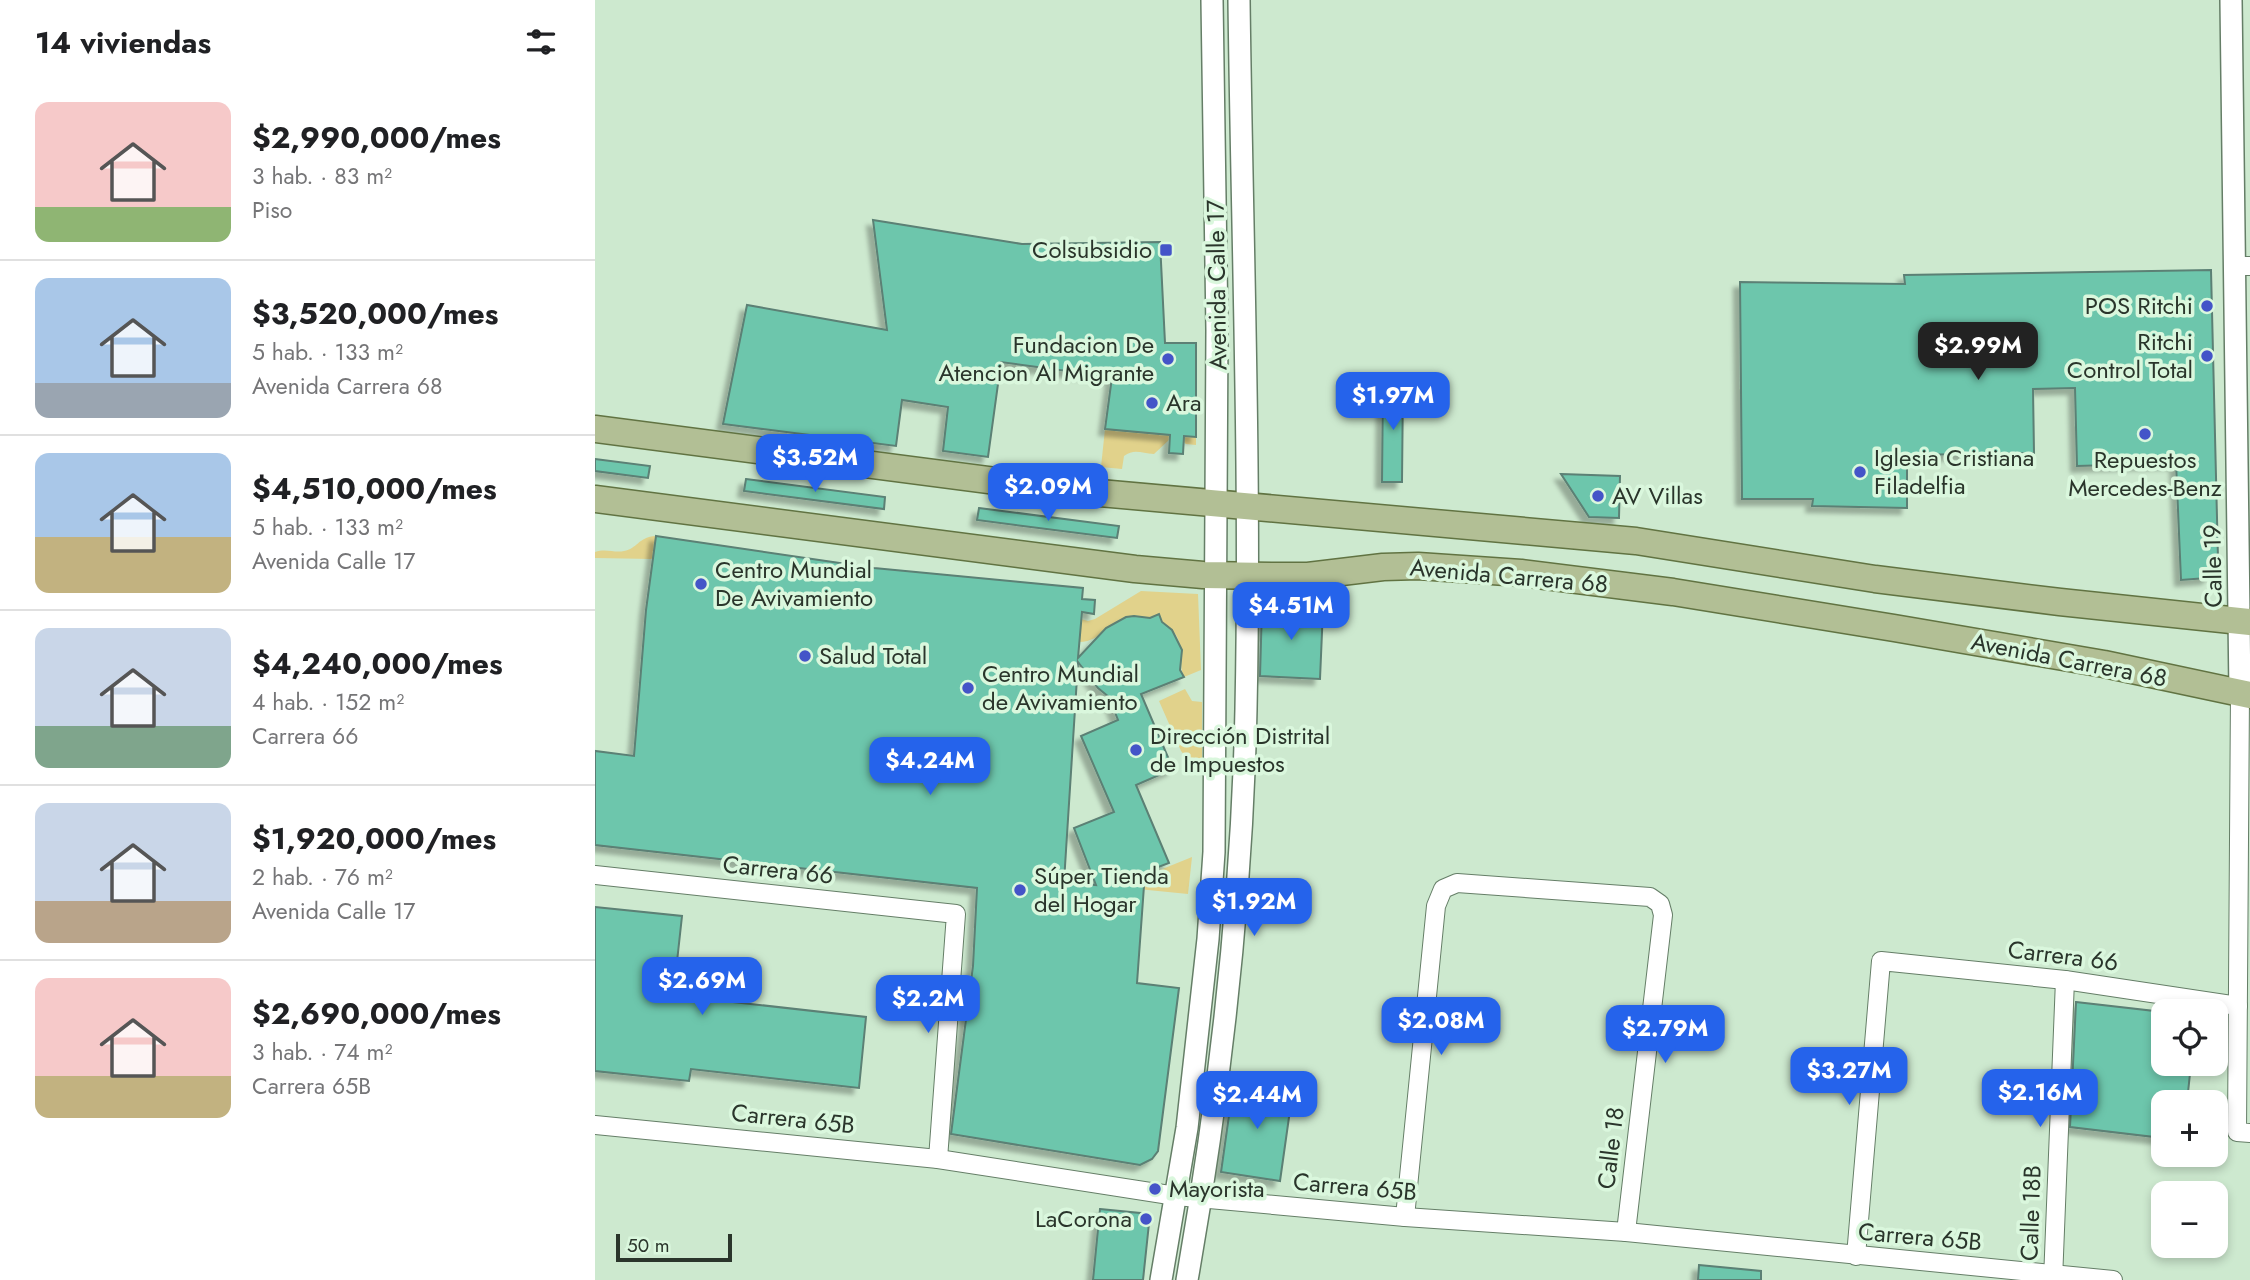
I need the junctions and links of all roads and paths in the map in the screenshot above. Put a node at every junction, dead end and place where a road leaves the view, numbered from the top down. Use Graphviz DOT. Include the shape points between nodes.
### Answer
graph roads {
  1 [pos="1212,0"];
  2 [pos="1239,0"];
  3 [pos="2231,0"];
  4 [pos="2242,266"];
  5 [pos="595,429"];
  6 [pos="595,499"];
  7 [pos="1216,505"];
  8 [pos="1246,507"];
  9 [pos="1216,575"];
  10 [pos="1246,576"];
  11 [pos="2245,621"];
  12 [pos="2245,694"];
  13 [pos="1214,852"];
  14 [pos="1239,855"];
  15 [pos="595,875"];
  16 [pos="2065,980"];
  17 [pos="2238,1006"];
  18 [pos="595,1125"];
  19 [pos="2243,1133"];
  20 [pos="938,1159"];
  21 [pos="1177,1196"];
  22 [pos="1201,1198"];
  23 [pos="1405,1217"];
  24 [pos="1626,1232"];
  25 [pos="1856,1256"];
  26 [pos="2053,1277"];
  27 [pos="1161,1280"];
  28 [pos="1187,1280"];
  29 [pos="2113,1280"];
  1 -- 7 [label="street, Avenida Calle 17"];
  2 -- 8 [label="street, Avenida Calle 17"];
  3 -- 4 [label="street, Calle 19"];
  4 -- 11 [label="street, Calle 19"];
  5 -- 7 [label="main road, Avenida Carrera 68" via="972,479"];
  6 -- 9 [label="main road, Avenida Carrera 68" via="1121,567"];
  7 -- 8 [label="main road, Avenida Carrera 68"];
  7 -- 9 [label="street, Avenida Calle 17"];
  8 -- 10 [label="street, Avenida Calle 17"];
  8 -- 11 [label="main road, Avenida Carrera 68" via="1636,541 1875,579"];
  9 -- 10 [label="main road, Avenida Carrera 68"];
  9 -- 13 [label="street, Avenida Calle 17"];
  10 -- 12 [label="main road, Avenida Carrera 68" via="1308,576 1418,566 1547,576 1705,597 2077,659"];
  10 -- 14 [label="street, Avenida Calle 17"];
  11 -- 12 [label="street, Calle 19"];
  12 -- 17 [label="street, Calle 19"];
  13 -- 14 [label="street"];
  13 -- 21 [label="street, Avenida Calle 17" via="1207,953"];
  14 -- 22 [label="street, Avenida Calle 17" via="1225,1019"];
  15 -- 20 [label="street, Carrera 66" via="955,914"];
  16 -- 17 [label="street, Carrera 66"];
  16 -- 25 [label="street, Carrera 66" via="1881,961"];
  16 -- 26 [label="street, Calle 18B"];
  17 -- 19 [label="street, Calle 19"];
  18 -- 20 [label="street, Carrera 65B"];
  20 -- 21 [label="street, Carrera 65B"];
  21 -- 22 [label="street, Carrera 65B"];
  21 -- 27 [label="street, Avenida Calle 17"];
  22 -- 23 [label="street, Carrera 65B"];
  22 -- 28 [label="street, Avenida Calle 17"];
  23 -- 24 [label="street, Carrera 65B"];
  23 -- 24 [label="street, Calle 18" via="1436,906 1443,889 1457,883 1650,897 1660,904 1664,915"];
  24 -- 25 [label="street, Carrera 65B"];
  25 -- 26 [label="street, Carrera 65B"];
  26 -- 29 [label="street, Carrera 65B"];
}
